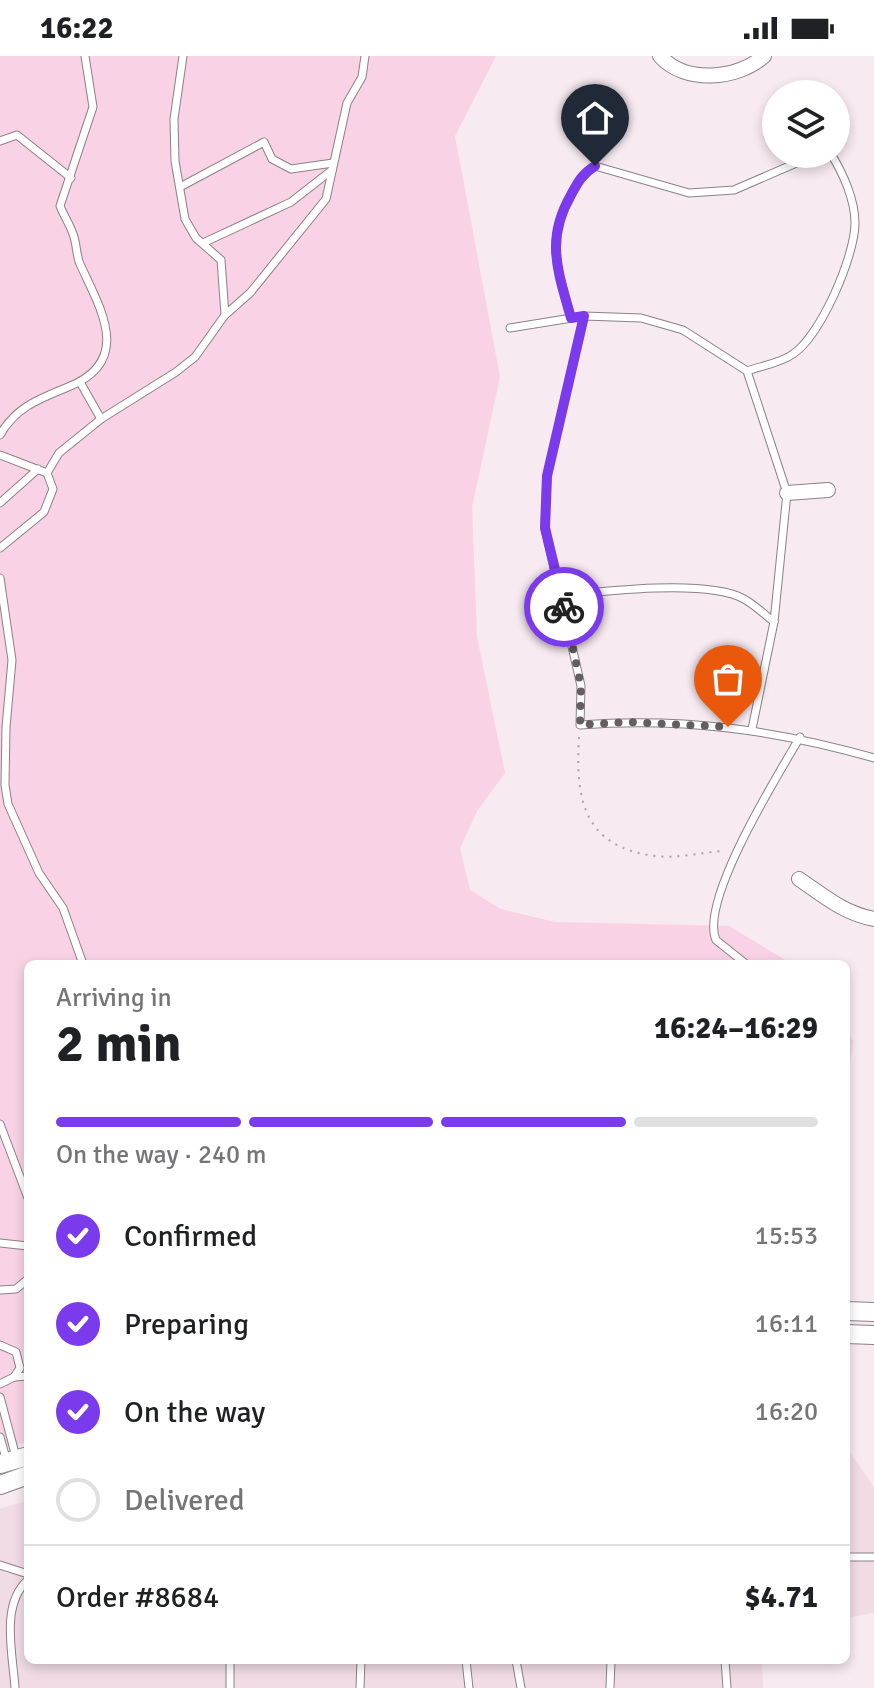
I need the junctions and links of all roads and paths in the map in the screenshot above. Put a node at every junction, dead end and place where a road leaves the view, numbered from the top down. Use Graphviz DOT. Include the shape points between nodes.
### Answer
graph roads {
  1 [pos="85,56"];
  2 [pos="183,56"];
  3 [pos="365,56"];
  4 [pos="660,56"];
  5 [pos="764,56"];
  6 [pos="0,141"];
  7 [pos="333,167"];
  8 [pos="785,168"];
  9 [pos="840,168"];
  10 [pos="71,178"];
  11 [pos="180,187"];
  12 [pos="203,243"];
  13 [pos="225,315"];
  14 [pos="584,316"];
  15 [pos="571,318"];
  16 [pos="510,328"];
  17 [pos="747,371"];
  18 [pos="80,382"];
  19 [pos="101,419"];
  20 [pos="0,435"];
  21 [pos="0,455"];
  22 [pos="38,469"];
  23 [pos="47,473"];
  24 [pos="828,490"];
  25 [pos="787,493"];
  26 [pos="0,503"];
  27 [pos="0,548"];
  28 [pos="0,578"];
  29 [pos="562,596"];
  30 [pos="774,622"];
  31 [pos="580,725"];
  32 [pos="752,729"];
  33 [pos="800,737"];
  34 [pos="874,758"];
  35 [pos="2,786"];
  36 [pos="738,853"];
  37 [pos="799,879"];
  38 [pos="874,919"];
  39 [pos="82,960"];
  40 [pos="741,960"];
  41 [pos="0,1124"];
  42 [pos="24,1187"];
  43 [pos="0,1243"];
  44 [pos="24,1246"];
  45 [pos="24,1282"];
  46 [pos="0,1290"];
  47 [pos="850,1311"];
  48 [pos="874,1312"];
  49 [pos="850,1334"];
  50 [pos="874,1335"];
  51 [pos="0,1345"];
  52 [pos="24,1376"];
  53 [pos="14,1377"];
  54 [pos="0,1384"];
  55 [pos="0,1397"];
  56 [pos="0,1437"];
  57 [pos="13,1460"];
  58 [pos="24,1476"];
  59 [pos="0,1485"];
  60 [pos="850,1557"];
  61 [pos="874,1557"];
  62 [pos="0,1565"];
  63 [pos="24,1575"];
  64 [pos="24,1582"];
  65 [pos="0,1633"];
  66 [pos="12,1633"];
  67 [pos="230,1664"];
  68 [pos="361,1664"];
  69 [pos="466,1664"];
  70 [pos="517,1664"];
  71 [pos="611,1664"];
  72 [pos="725,1664"];
  73 [pos="15,1688"];
  74 [pos="230,1688"];
  75 [pos="360,1688"];
  76 [pos="469,1688"];
  77 [pos="521,1688"];
  78 [pos="610,1688"];
  79 [pos="727,1688"];
  1 -- 10 [label="lane" via="93,107"];
  2 -- 11 [label="lane" via="174,119"];
  3 -- 7 [label="lane" via="362,77 347,103"];
  4 -- 5 [label="street" via="689,74 717,76 756,64"];
  6 -- 10 [label="lane" via="17,135"];
  7 -- 11 [label="lane" via="291,169 272,159 264,142"];
  7 -- 12 [label="lane" via="291,202"];
  7 -- 13 [label="lane" via="326,199 250,293"];
  8 -- 15 [label="lane" via="734,190 689,193 595,166 582,174 557,218 554,258"];
  9 -- 17 [label="lane" via="855,223 842,274 821,320 794,354"];
  10 -- 18 [label="lane" via="60,206 107,326 104,352 88,379"];
  11 -- 12 [label="lane" via="185,219"];
  12 -- 13 [label="lane" via="221,260"];
  13 -- 19 [label="lane" via="195,357"];
  14 -- 15 [label="lane"];
  14 -- 17 [label="lane" via="641,318 683,330"];
  14 -- 29 [label="lane" via="547,476 545,528"];
  15 -- 16 [label="lane"];
  17 -- 25 [label="lane"];
  18 -- 19 [label="lane"];
  18 -- 20 [label="lane" via="27,404"];
  19 -- 23 [label="lane" via="59,453"];
  21 -- 22 [label="lane"];
  22 -- 23 [label="lane"];
  22 -- 26 [label="lane"];
  23 -- 27 [label="lane" via="53,489 44,512"];
  24 -- 25 [label="street"];
  25 -- 30 [label="lane"];
  28 -- 35 [label="lane" via="12,660"];
  29 -- 30 [label="lane" via="615,590 709,591 743,598"];
  29 -- 31 [label="lane" via="581,686"];
  30 -- 32 [label="lane"];
  31 -- 32 [label="lane" via="680,722"];
  31 -- 36 [label="path" via="584,812 604,840 658,857"];
  32 -- 33 [label="lane"];
  33 -- 34 [label="lane"];
  33 -- 36 [label="lane"];
  35 -- 39 [label="lane" via="39,873 63,908"];
  36 -- 40 [label="lane" via="718,897 712,930 716,940"];
  37 -- 38 [label="street" via="856,916"];
  41 -- 42 [label="lane"];
  43 -- 44 [label="lane"];
  45 -- 46 [label="lane"];
  47 -- 48 [label="street"];
  49 -- 50 [label="street"];
  51 -- 53 [label="lane" via="20,1360"];
  52 -- 53 [label="lane"];
  53 -- 54 [label="lane"];
  55 -- 57 [label="lane"];
  56 -- 57 [label="lane"];
  58 -- 59 [label="street"];
  60 -- 61 [label="lane"];
  62 -- 63 [label="lane"];
  64 -- 66 [label="lane" via="13,1602"];
  65 -- 66 [label="lane"];
  66 -- 73 [label="lane"];
  67 -- 74 [label="lane"];
  68 -- 75 [label="lane"];
  69 -- 76 [label="lane"];
  70 -- 77 [label="lane"];
  71 -- 78 [label="lane"];
  72 -- 79 [label="lane"];
}
